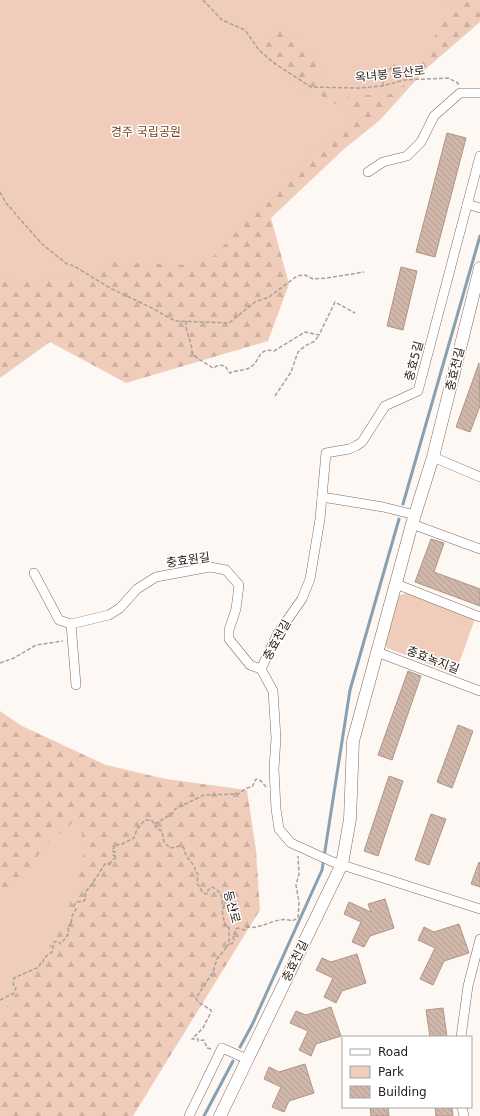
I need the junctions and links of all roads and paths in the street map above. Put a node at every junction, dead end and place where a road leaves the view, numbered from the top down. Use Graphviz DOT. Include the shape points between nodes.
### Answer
graph roads {
  1 [pos="204,0"];
  2 [pos="395,65"];
  3 [pos="382,86"];
  4 [pos="460,93"];
  5 [pos="480,93"];
  6 [pos="480,156"];
  7 [pos="368,172"];
  8 [pos="0,192"];
  9 [pos="467,204"];
  10 [pos="480,208"];
  11 [pos="480,268"];
  12 [pos="364,272"];
  13 [pos="355,313"];
  14 [pos="186,321"];
  15 [pos="319,335"];
  16 [pos="275,396"];
  17 [pos="433,457"];
  18 [pos="480,477"];
  19 [pos="322,497"];
  20 [pos="414,520"];
  21 [pos="480,549"];
  22 [pos="34,573"];
  23 [pos="396,584"];
  24 [pos="480,617"];
  25 [pos="71,624"];
  26 [pos="71,635"];
  27 [pos="377,652"];
  28 [pos="0,662"];
  29 [pos="261,669"];
  30 [pos="76,685"];
  31 [pos="480,691"];
  32 [pos="275,798"];
  33 [pos="155,824"];
  34 [pos="293,844"];
  35 [pos="342,864"];
  36 [pos="480,909"];
  37 [pos="480,939"];
  38 [pos="229,943"];
  39 [pos="0,1000"];
  40 [pos="461,1036"];
  41 [pos="222,1048"];
  42 [pos="247,1059"];
  43 [pos="189,1116"];
  44 [pos="220,1116"];
  1 -- 3 [label="path, 옥녀봉 등산로" via="222,20 245,30 259,50 274,63 311,87"];
  2 -- 3 [label="path" via="388,71"];
  3 -- 4 [label="path, 옥녀봉 등산로" via="404,80 448,78 458,83"];
  4 -- 5 [label="street"];
  4 -- 7 [label="street" via="434,116 421,142 407,156 383,162"];
  6 -- 9 [label="street, 충효5길"];
  8 -- 14 [label="path" via="6,203 42,244 67,264 165,317 175,321"];
  9 -- 10 [label="street"];
  9 -- 19 [label="street, 충효5길" via="418,391 385,406 362,442 349,449 326,453"];
  11 -- 17 [label="street, 충효천길"];
  12 -- 14 [label="path" via="313,279 305,275 297,276 269,297 255,302 229,323"];
  13 -- 15 [label="path" via="335,302"];
  14 -- 15 [label="path" via="185,329 196,358 213,368 225,366 230,373 248,368 262,352 274,351 305,332"];
  15 -- 16 [label="path" via="315,341 298,352 291,372"];
  17 -- 18 [label="street"];
  17 -- 20 [label="street, 충효천길"];
  19 -- 20 [label="street" via="382,506"];
  19 -- 29 [label="street, 충효천길" via="310,579 302,599 278,633"];
  20 -- 21 [label="street"];
  20 -- 23 [label="street, 충효천길"];
  22 -- 25 [label="street" via="59,620"];
  23 -- 24 [label="street"];
  23 -- 27 [label="street, 충효천길"];
  25 -- 26 [label="street"];
  25 -- 29 [label="street, 충효원길" via="109,615 156,577 210,567 226,570 239,585 229,639 250,665"];
  26 -- 28 [label="path" via="64,641 36,645 14,658"];
  26 -- 30 [label="street"];
  27 -- 31 [label="street, 충효녹지길"];
  27 -- 35 [label="street, 충효천길" via="353,740 350,819"];
  29 -- 32 [label="street, 충효천길" via="273,691 276,738"];
  32 -- 33 [label="path" via="261,781 256,779 252,787 238,794 204,795 175,809"];
  32 -- 34 [label="street, 충효천길" via="279,829"];
  33 -- 38 [label="path, 등산로" via="156,828 162,831 164,842 170,848 184,848 186,858 198,874 197,883 203,893 207,894 212,887 220,892 225,926 229,928"];
  33 -- 39 [label="path" via="151,820 145,820 137,829 134,838 120,845 116,844 112,851 117,857 109,866 108,863 105,864 85,892 84,901 76,902 76,909 68,928 69,933 64,941 61,944 54,942 52,952 44,958 39,967 14,978 14,994"];
  34 -- 35 [label="street, 충효천길"];
  34 -- 38 [label="path, 등산로" via="298,856 300,874 296,885 298,918 258,927 247,926 244,930 238,928 232,944"];
  35 -- 36 [label="street"];
  35 -- 42 [label="street, 충효천길"];
  37 -- 40 [label="street" via="468,986"];
  38 -- 41 [label="path" via="218,959 214,972 196,998 211,1012 203,1028 192,1039 198,1039 198,1042 204,1040 207,1048"];
  41 -- 42 [label="street"];
  41 -- 43 [label="street"];
  42 -- 44 [label="street, 충효천길"];
}
